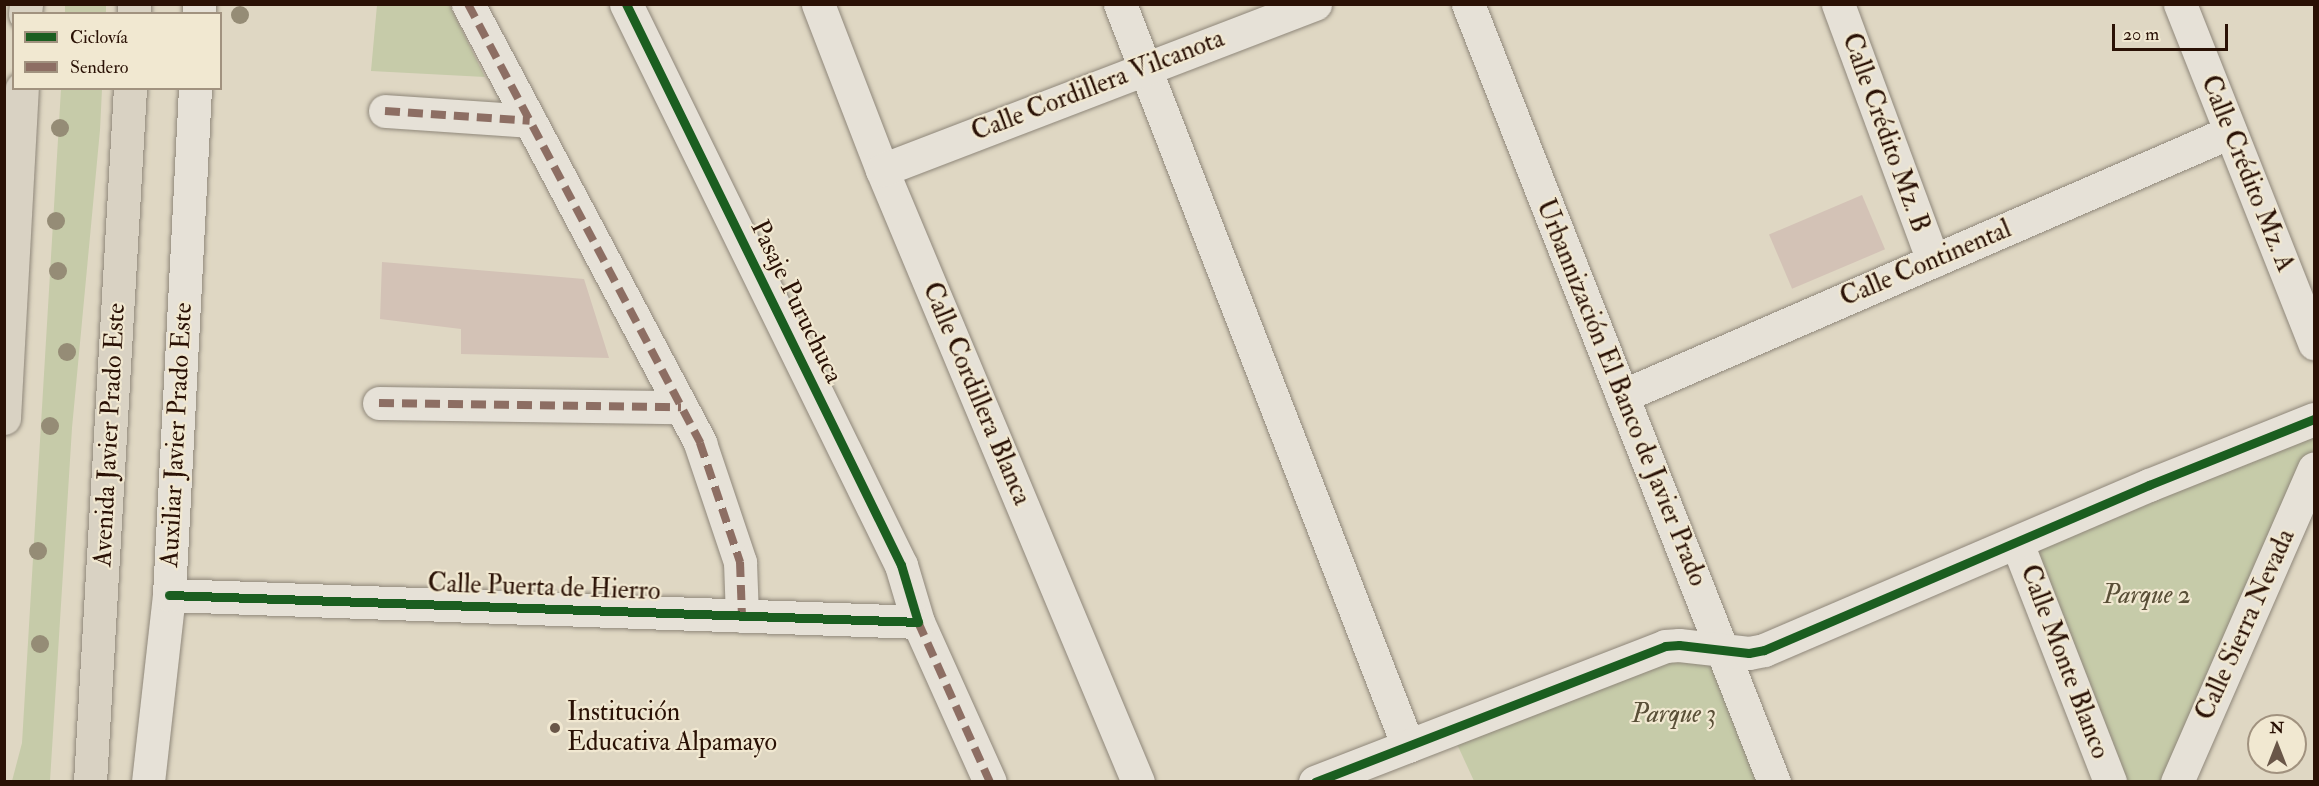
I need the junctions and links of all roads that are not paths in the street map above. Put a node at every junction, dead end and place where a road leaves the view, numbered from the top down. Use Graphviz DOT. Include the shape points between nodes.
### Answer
graph roads {
  1 [pos="468,4"];
  2 [pos="626,4"];
  3 [pos="818,4"];
  4 [pos="1120,4"];
  5 [pos="1315,4"];
  6 [pos="1468,4"];
  7 [pos="1838,4"];
  8 [pos="2180,4"];
  9 [pos="1144,68"];
  10 [pos="22,90"];
  11 [pos="130,90"];
  12 [pos="195,90"];
  13 [pos="385,111"];
  14 [pos="530,121"];
  15 [pos="2230,132"];
  16 [pos="882,170"];
  17 [pos="1933,261"];
  18 [pos="2314,343"];
  19 [pos="1622,396"];
  20 [pos="379,403"];
  21 [pos="681,407"];
  22 [pos="4,418"];
  23 [pos="2314,420"];
  24 [pos="2314,469"];
  25 [pos="2018,543"];
  26 [pos="169,595"];
  27 [pos="742,616"];
  28 [pos="918,622"];
  29 [pos="1722,650"];
  30 [pos="1408,746"];
  31 [pos="90,782"];
  32 [pos="148,782"];
  33 [pos="990,782"];
  34 [pos="1138,782"];
  35 [pos="1315,782"];
  36 [pos="1774,782"];
  37 [pos="2110,782"];
  38 [pos="2176,782"];
  1 -- 14 [label="street"];
  2 -- 28 [label="street, Pasaje Puruchuca" via="901,565"];
  3 -- 16 [label="street, Calle Cordillera Blanca"];
  4 -- 9 [label="street"];
  5 -- 9 [label="street, Calle Cordillera Vilcanota"];
  6 -- 19 [label="street, Urbannización El Banco de Javier Prado"];
  7 -- 17 [label="street, Calle Crédito Mz. B"];
  8 -- 15 [label="street, Calle Crédito Mz. A"];
  9 -- 16 [label="street, Calle Cordillera Vilcanota"];
  9 -- 30 [label="street"];
  10 -- 22 [label="main road"];
  11 -- 31 [label="main road, Avenida Javier Prado Este"];
  12 -- 26 [label="street, Auxiliar Javier Prado Este"];
  13 -- 14 [label="street"];
  14 -- 21 [label="street"];
  15 -- 17 [label="street, Calle Continental"];
  15 -- 18 [label="street, Calle Crédito Mz. A"];
  16 -- 34 [label="street, Calle Cordillera Blanca"];
  17 -- 19 [label="street, Calle Continental"];
  19 -- 29 [label="street, Urbannización El Banco de Javier Prado"];
  20 -- 21 [label="street"];
  21 -- 27 [label="street" via="700,443 740,562"];
  23 -- 25 [label="street" via="2149,485"];
  24 -- 38 [label="street, Calle Sierra Nevada"];
  25 -- 29 [label="street" via="1764,650 1749,654"];
  25 -- 37 [label="street, Calle Monte Blanco"];
  26 -- 27 [label="street, Calle Puerta de Hierro"];
  26 -- 32 [label="street, Auxiliar Javier Prado Este"];
  27 -- 28 [label="street, Calle Puerta de Hierro"];
  28 -- 33 [label="street, Pasaje Puruchuca"];
  29 -- 30 [label="street" via="1665,646"];
  29 -- 36 [label="street, Urbannización El Banco de Javier Prado"];
  30 -- 35 [label="street"];
}
